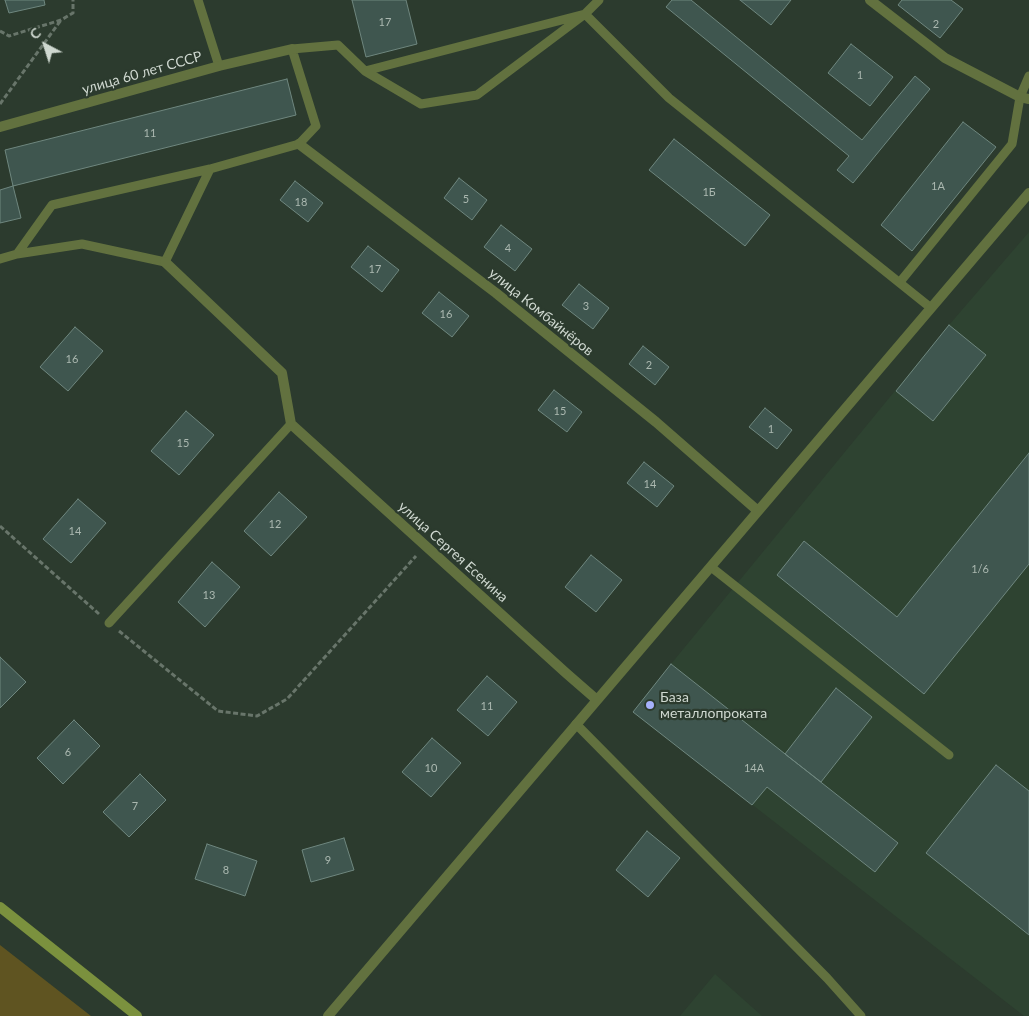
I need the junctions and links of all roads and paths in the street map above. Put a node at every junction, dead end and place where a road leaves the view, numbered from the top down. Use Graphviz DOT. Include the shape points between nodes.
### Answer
graph roads {
  1 [pos="73,0"];
  2 [pos="198,0"];
  3 [pos="599,0"];
  4 [pos="870,0"];
  5 [pos="585,14"];
  6 [pos="61,20"];
  7 [pos="0,31"];
  8 [pos="292,49"];
  9 [pos="219,66"];
  10 [pos="365,71"];
  11 [pos="1029,76"];
  12 [pos="1024,98"];
  13 [pos="0,104"];
  14 [pos="0,128"];
  15 [pos="299,144"];
  16 [pos="210,169"];
  17 [pos="1029,194"];
  18 [pos="17,254"];
  19 [pos="0,259"];
  20 [pos="165,262"];
  21 [pos="900,282"];
  22 [pos="931,308"];
  23 [pos="291,424"];
  24 [pos="758,511"];
  25 [pos="0,526"];
  26 [pos="425,546"];
  27 [pos="711,567"];
  28 [pos="109,623"];
  29 [pos="597,700"];
  30 [pos="576,724"];
  31 [pos="948,755"];
  32 [pos="0,907"];
  33 [pos="137,1016"];
  34 [pos="328,1016"];
  35 [pos="861,1016"];
  1 -- 6 [label="path" via="73,13"];
  2 -- 9 [label="lane"];
  3 -- 5 [label="lane"];
  4 -- 12 [label="street" via="946,58"];
  5 -- 10 [label="lane"];
  5 -- 10 [label="lane" via="477,95 421,104"];
  5 -- 21 [label="lane" via="669,98"];
  6 -- 7 [label="path" via="9,36"];
  6 -- 13 [label="path"];
  8 -- 9 [label="street, улица 60 лет СССР"];
  8 -- 10 [label="lane" via="338,45"];
  8 -- 15 [label="lane" via="316,126"];
  9 -- 14 [label="street, улица 60 лет СССР"];
  11 -- 12 [label="lane"];
  12 -- 21 [label="lane" via="1012,144"];
  15 -- 16 [label="lane"];
  15 -- 24 [label="street, улица Комбайнёров" via="496,293 656,422"];
  16 -- 18 [label="lane" via="52,205"];
  16 -- 20 [label="lane"];
  17 -- 22 [label="street"];
  18 -- 19 [label="lane"];
  18 -- 20 [label="lane" via="82,244"];
  20 -- 23 [label="street" via="282,373"];
  21 -- 22 [label="lane"];
  22 -- 24 [label="street"];
  23 -- 26 [label="street, улица Сергея Есенина"];
  23 -- 28 [label="lane"];
  24 -- 27 [label="street"];
  25 -- 28 [label="path"];
  26 -- 28 [label="path" via="287,699 257,716 218,711"];
  26 -- 29 [label="street, улица Сергея Есенина"];
  27 -- 29 [label="street"];
  27 -- 31 [label="lane"];
  29 -- 30 [label="street"];
  30 -- 34 [label="street"];
  30 -- 35 [label="lane"];
  32 -- 33 [label="main road"];
}
